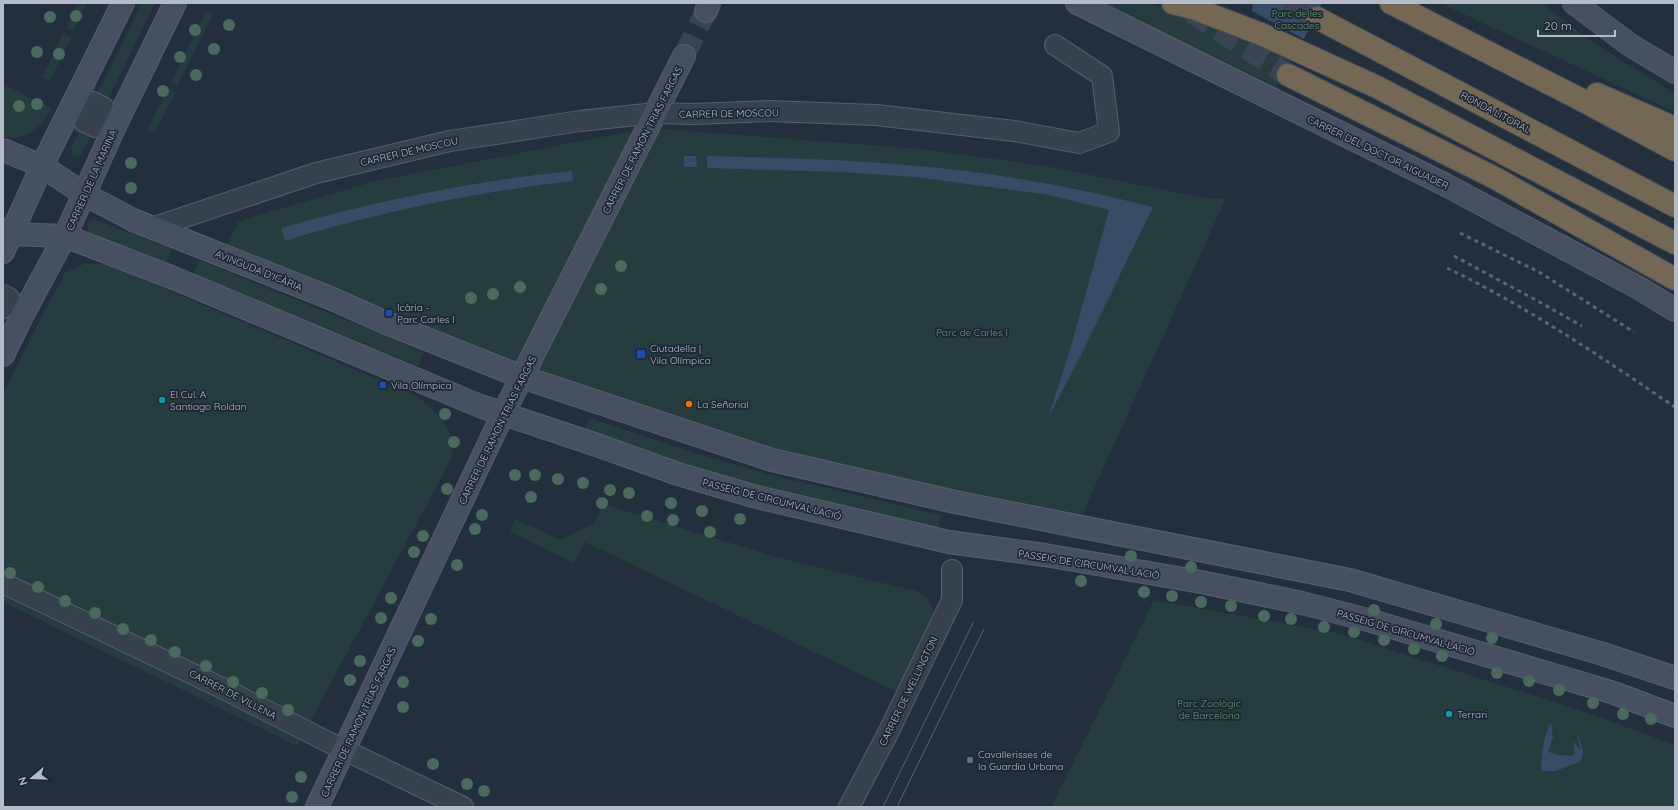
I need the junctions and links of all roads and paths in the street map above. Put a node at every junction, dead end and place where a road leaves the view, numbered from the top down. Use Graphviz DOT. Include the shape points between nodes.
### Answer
graph roads {
  1 [pos="123,3"];
  2 [pos="175,3"];
  3 [pos="1077,3"];
  4 [pos="1173,3"];
  5 [pos="1391,3"];
  6 [pos="1574,3"];
  7 [pos="1317,18"];
  8 [pos="1055,45"];
  9 [pos="684,56"];
  10 [pos="1494,56"];
  11 [pos="1675,72"];
  12 [pos="1288,74"];
  13 [pos="655,113"];
  14 [pos="1675,128"];
  15 [pos="3,150"];
  16 [pos="1675,150"];
  17 [pos="42,166"];
  18 [pos="84,194"];
  19 [pos="1675,206"];
  20 [pos="152,228"];
  21 [pos="65,236"];
  22 [pos="6,238"];
  23 [pos="1675,243"];
  24 [pos="1675,279"];
  25 [pos="3,295"];
  26 [pos="3,308"];
  27 [pos="1675,310"];
  28 [pos="3,355"];
  29 [pos="522,377"];
  30 [pos="503,414"];
  31 [pos="952,570"];
  32 [pos="3,583"];
  33 [pos="1675,678"];
  34 [pos="1675,716"];
  35 [pos="345,750"];
  36 [pos="317,807"];
  37 [pos="463,807"];
  38 [pos="849,807"];
  1 -- 17 [label="street"];
  2 -- 18 [label="street, CARRER DE LA MARINA"];
  3 -- 27 [label="street, CARRER DEL DOCTOR AIGUADER" via="1444,184 1639,288"];
  4 -- 23 [label="highway" via="1261,34 1377,87"];
  5 -- 10 [label="highway"];
  6 -- 11 [label="street" via="1630,45"];
  7 -- 19 [label="highway, RONDA LITORAL"];
  8 -- 13 [label="street, CARRER DE MOSCOU" via="1102,76 1109,132 1079,142 1014,131 876,115 769,112"];
  9 -- 13 [label="street, CARRER DE RAMON TRIAS FARGAS"];
  10 -- 14 [label="highway" via="1573,84"];
  10 -- 16 [label="highway"];
  12 -- 24 [label="highway" via="1495,178"];
  13 -- 20 [label="street, CARRER DE MOSCOU" via="580,121 450,141 316,173"];
  13 -- 29 [label="street, CARRER DE RAMON TRIAS FARGAS"];
  15 -- 17 [label="street, AVINGUDA D'ICÀRIA"];
  17 -- 18 [label="street, AVINGUDA D'ICÀRIA"];
  17 -- 22 [label="street"];
  18 -- 20 [label="street, AVINGUDA D'ICÀRIA"];
  18 -- 21 [label="street, CARRER DE LA MARINA"];
  20 -- 29 [label="street, AVINGUDA D'ICÀRIA"];
  21 -- 22 [label="street"];
  21 -- 28 [label="street, CARRER DE LA MARINA"];
  21 -- 30 [label="street"];
  25 -- 26 [label="street" via="9,298"];
  29 -- 30 [label="street, CARRER DE RAMON TRIAS FARGAS"];
  29 -- 33 [label="street" via="772,460 955,502 1350,580 1603,654"];
  30 -- 34 [label="street, PASSEIG DE CIRCUMVAL·LACIÓ" via="678,474 753,496 935,539 1201,582 1317,607 1614,693"];
  30 -- 35 [label="street, CARRER DE RAMON TRIAS FARGAS"];
  31 -- 38 [label="street, CARRER DE WELLINGTON" via="952,600"];
  32 -- 35 [label="street, CARRER DE VILLENA"];
  35 -- 36 [label="street, CARRER DE RAMON TRIAS FARGAS"];
  35 -- 37 [label="street, CARRER DE VILLENA"];
}
